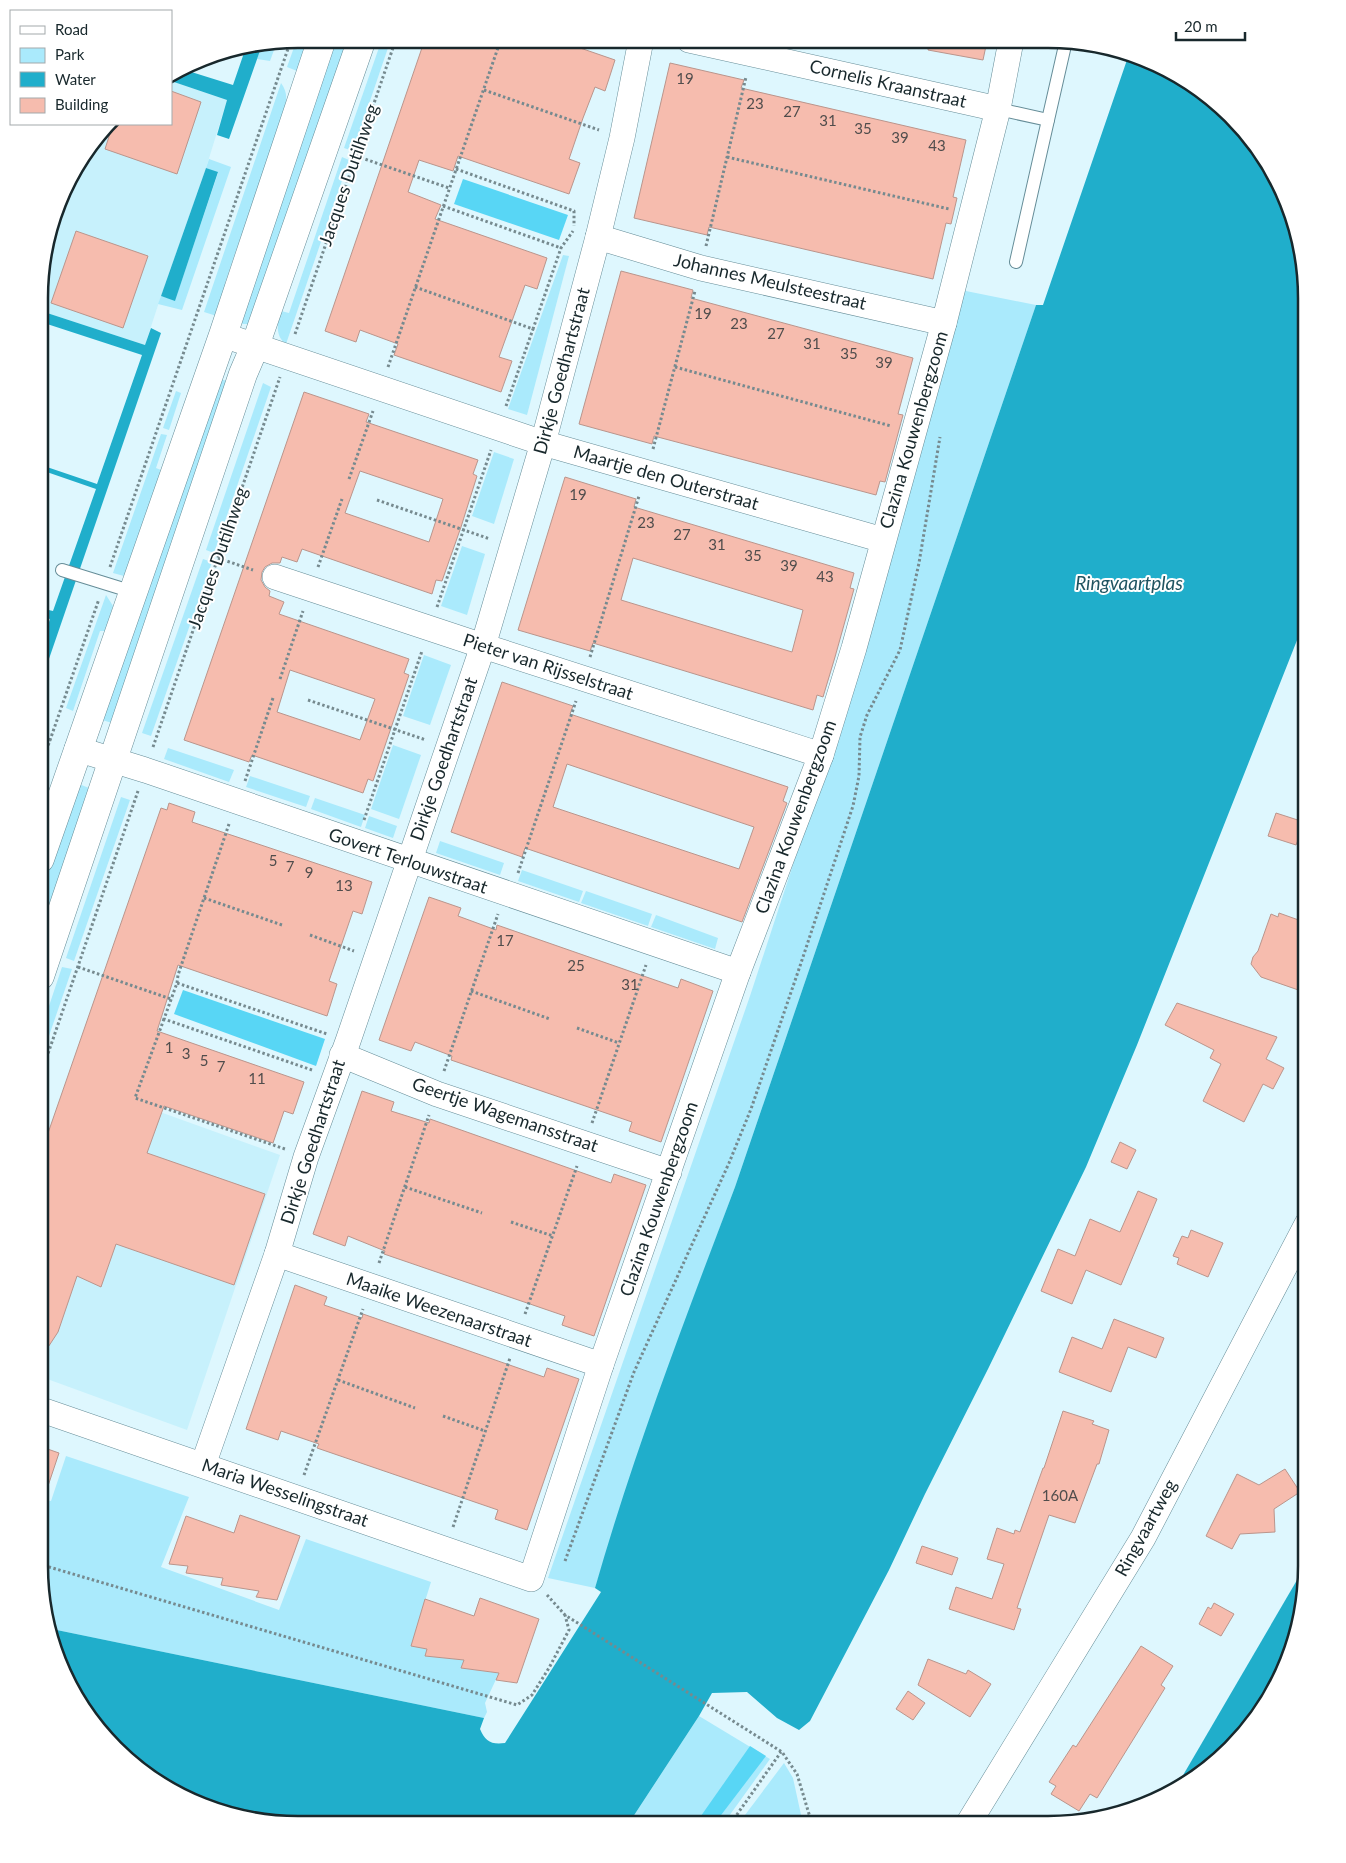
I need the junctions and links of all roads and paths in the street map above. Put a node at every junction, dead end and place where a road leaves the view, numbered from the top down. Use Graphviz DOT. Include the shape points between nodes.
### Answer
graph roads {
  1 [pos="288,48"];
  2 [pos="319,48"];
  3 [pos="359,48"];
  4 [pos="393,48"];
  5 [pos="498,48"];
  6 [pos="639,48"];
  7 [pos="724,48"];
  8 [pos="1010,48"];
  9 [pos="1064,48"];
  10 [pos="751,54"];
  11 [pos="484,90"];
  12 [pos="998,108"];
  13 [pos="1048,120"];
  14 [pos="622,138"];
  15 [pos="356,156"];
  16 [pos="727,157"];
  17 [pos="456,169"];
  18 [pos="449,188"];
  19 [pos="443,206"];
  20 [pos="971,214"];
  21 [pos="598,237"];
  22 [pos="561,248"];
  23 [pos="1016,262"];
  24 [pos="701,268"];
  25 [pos="415,288"];
  26 [pos="944,323"];
  27 [pos="533,329"];
  28 [pos="223,335"];
  29 [pos="255,346"];
  30 [pos="287,356"];
  31 [pos="674,367"];
  32 [pos="381,388"];
  33 [pos="498,428"];
  34 [pos="941,428"];
  35 [pos="913,432"];
  36 [pos="544,443"];
  37 [pos="646,473"];
  38 [pos="349,478"];
  39 [pos="377,500"];
  40 [pos="463,530"];
  41 [pos="883,540"];
  42 [pos="512,547"];
  43 [pos="218,558"];
  44 [pos="62,570"];
  45 [pos="275,577"];
  46 [pos="104,583"];
  47 [pos="132,592"];
  48 [pos="429,629"];
  49 [pos="483,646"];
  50 [pos="584,678"];
  51 [pos="273,698"];
  52 [pos="308,700"];
  53 [pos="395,730"];
  54 [pos="48,746"];
  55 [pos="448,748"];
  56 [pos="77,749"];
  57 [pos="822,755"];
  58 [pos="113,761"];
  59 [pos="145,770"];
  60 [pos="236,802"];
  61 [pos="48,835"];
  62 [pos="356,844"];
  63 [pos="409,861"];
  64 [pos="504,894"];
  65 [pos="204,898"];
  66 [pos="282,925"];
  67 [pos="310,935"];
  68 [pos="653,944"];
  69 [pos="48,952"];
  70 [pos="376,958"];
  71 [pos="78,967"];
  72 [pos="738,972"];
  73 [pos="177,983"];
  74 [pos="471,992"];
  75 [pos="171,999"];
  76 [pos="164,1019"];
  77 [pos="550,1019"];
  78 [pos="578,1028"];
  79 [pos="620,1043"];
  80 [pos="345,1048"];
  81 [pos="48,1054"];
  82 [pos="334,1078"];
  83 [pos="436,1094"];
  84 [pos="585,1144"];
  85 [pos="306,1157"];
  86 [pos="669,1172"];
  87 [pos="405,1187"];
  88 [pos="482,1213"];
  89 [pos="512,1222"];
  90 [pos="552,1236"];
  91 [pos="1298,1241"];
  92 [pos="277,1254"];
  93 [pos="371,1286"];
  94 [pos="517,1336"];
  95 [pos="601,1365"];
  96 [pos="338,1380"];
  97 [pos="416,1408"];
  98 [pos="48,1412"];
  99 [pos="443,1416"];
  100 [pos="486,1431"];
  101 [pos="203,1465"];
  102 [pos="296,1497"];
  103 [pos="446,1549"];
  104 [pos="563,1566"];
  105 [pos="48,1567"];
  106 [pos="531,1579"];
  107 [pos="553,1590"];
  108 [pos="550,1598"];
  109 [pos="782,1752"];
  110 [pos="736,1816"];
  111 [pos="810,1816"];
  112 [pos="973,1816"];
  1 -- 46 [label="path"];
  2 -- 28 [label="main road"];
  3 -- 29 [label="main road, Jacques Dutilhweg"];
  4 -- 15 [label="path, Jacques Dutilhweg"];
  5 -- 11 [label="path"];
  6 -- 14 [label="street, Dirkje Goedhartstraat"];
  7 -- 10 [label="street, Cornelis Kraanstraat"];
  8 -- 12 [label="street, Clazina Kouwenbergzoom"];
  9 -- 13 [label="lane"];
  10 -- 12 [label="street, Cornelis Kraanstraat"];
  10 -- 16 [label="path"];
  11 -- 14 [label="path"];
  11 -- 17 [label="path"];
  12 -- 13 [label="lane"];
  12 -- 20 [label="street, Clazina Kouwenbergzoom"];
  13 -- 23 [label="lane"];
  14 -- 21 [label="street, Dirkje Goedhartstraat"];
  15 -- 18 [label="path"];
  15 -- 30 [label="path, Jacques Dutilhweg"];
  16 -- 20 [label="path"];
  16 -- 24 [label="path"];
  17 -- 18 [label="path"];
  17 -- 22 [label="path" via="574,211 574,229"];
  18 -- 19 [label="path"];
  19 -- 22 [label="path"];
  19 -- 25 [label="path"];
  20 -- 26 [label="street, Clazina Kouwenbergzoom"];
  21 -- 24 [label="street, Johannes Meulsteestraat"];
  21 -- 36 [label="street, Dirkje Goedhartstraat"];
  22 -- 27 [label="path"];
  24 -- 26 [label="street, Johannes Meulsteestraat"];
  24 -- 31 [label="path"];
  25 -- 27 [label="path"];
  25 -- 32 [label="path"];
  26 -- 35 [label="street, Clazina Kouwenbergzoom"];
  27 -- 33 [label="path"];
  28 -- 29 [label="street, Maartje den Outerstraat"];
  28 -- 47 [label="main road"];
  29 -- 30 [label="street, Maartje den Outerstraat"];
  29 -- 58 [label="main road, Jacques Dutilhweg"];
  30 -- 32 [label="street, Maartje den Outerstraat"];
  30 -- 43 [label="path, Jacques Dutilhweg"];
  31 -- 35 [label="path"];
  31 -- 37 [label="path"];
  32 -- 33 [label="street, Maartje den Outerstraat"];
  32 -- 38 [label="path"];
  33 -- 36 [label="street, Maartje den Outerstraat"];
  33 -- 40 [label="path"];
  34 -- 104 [label="path" via="919,563 900,650 867,715 860,737 859,776 853,806 751,1109 730,1163 634,1372"];
  35 -- 41 [label="street, Clazina Kouwenbergzoom"];
  36 -- 37 [label="street, Maartje den Outerstraat"];
  36 -- 42 [label="street, Dirkje Goedhartstraat"];
  37 -- 41 [label="street, Maartje den Outerstraat"];
  37 -- 50 [label="path"];
  39 -- 40 [label="path"];
  40 -- 42 [label="path"];
  40 -- 48 [label="path"];
  41 -- 57 [label="street, Clazina Kouwenbergzoom"];
  42 -- 49 [label="street, Dirkje Goedhartstraat"];
  43 -- 45 [label="path"];
  43 -- 59 [label="path, Jacques Dutilhweg"];
  44 -- 46 [label="lane"];
  45 -- 48 [label="street, Pieter van Rijsselstraat"];
  46 -- 47 [label="lane"];
  46 -- 54 [label="path"];
  47 -- 56 [label="main road"];
  48 -- 49 [label="street, Pieter van Rijsselstraat"];
  48 -- 53 [label="path"];
  49 -- 50 [label="street, Pieter van Rijsselstraat"];
  49 -- 55 [label="street, Dirkje Goedhartstraat"];
  50 -- 57 [label="street, Pieter van Rijsselstraat"];
  50 -- 64 [label="path" via="520,869"];
  51 -- 60 [label="path"];
  52 -- 53 [label="path"];
  53 -- 55 [label="path"];
  53 -- 62 [label="path"];
  55 -- 63 [label="street, Dirkje Goedhartstraat"];
  56 -- 58 [label="street, Govert Terlouwstraat"];
  56 -- 61 [label="main road"];
  57 -- 72 [label="street, Clazina Kouwenbergzoom"];
  58 -- 59 [label="street, Govert Terlouwstraat"];
  58 -- 69 [label="main road, Jacques Dutilhweg"];
  59 -- 60 [label="street, Govert Terlouwstraat"];
  59 -- 71 [label="path, Jacques Dutilhweg"];
  60 -- 62 [label="street, Govert Terlouwstraat"];
  60 -- 65 [label="path"];
  62 -- 63 [label="street, Govert Terlouwstraat"];
  63 -- 64 [label="street, Govert Terlouwstraat"];
  63 -- 70 [label="street, Dirkje Goedhartstraat"];
  64 -- 68 [label="street, Govert Terlouwstraat"];
  64 -- 74 [label="path"];
  65 -- 66 [label="path"];
  65 -- 73 [label="path"];
  67 -- 70 [label="path"];
  68 -- 72 [label="street, Govert Terlouwstraat"];
  68 -- 79 [label="path"];
  70 -- 80 [label="street, Dirkje Goedhartstraat"];
  71 -- 75 [label="path"];
  71 -- 81 [label="path, Jacques Dutilhweg"];
  72 -- 86 [label="street, Clazina Kouwenbergzoom"];
  73 -- 75 [label="path"];
  73 -- 80 [label="path"];
  74 -- 77 [label="path"];
  74 -- 83 [label="path"];
  75 -- 76 [label="path"];
  76 -- 82 [label="path"];
  76 -- 85 [label="path" via="135,1098"];
  78 -- 79 [label="path"];
  79 -- 84 [label="path"];
  80 -- 82 [label="street, Dirkje Goedhartstraat"];
  80 -- 83 [label="street, Geertje Wagemansstraat"];
  82 -- 85 [label="street, Dirkje Goedhartstraat"];
  83 -- 84 [label="street, Geertje Wagemansstraat"];
  83 -- 87 [label="path"];
  84 -- 86 [label="street, Geertje Wagemansstraat"];
  84 -- 90 [label="path"];
  85 -- 92 [label="street, Dirkje Goedhartstraat"];
  86 -- 95 [label="street, Clazina Kouwenbergzoom"];
  87 -- 88 [label="path"];
  87 -- 93 [label="path"];
  89 -- 90 [label="path"];
  90 -- 94 [label="path"];
  91 -- 112 [label="street, Ringvaartweg" via="1143,1538"];
  92 -- 93 [label="street, Maaike Weezenaarstraat"];
  92 -- 101 [label="street, Dirkje Goedhartstraat"];
  93 -- 94 [label="street, Maaike Weezenaarstraat"];
  93 -- 96 [label="path"];
  94 -- 95 [label="street, Maaike Weezenaarstraat"];
  94 -- 100 [label="path"];
  95 -- 106 [label="street, Clazina Kouwenbergzoom"];
  96 -- 97 [label="path"];
  96 -- 102 [label="path"];
  98 -- 101 [label="street, Maria Wesselingstraat"];
  99 -- 100 [label="path"];
  100 -- 103 [label="path"];
  101 -- 102 [label="street, Maria Wesselingstraat"];
  102 -- 103 [label="street, Maria Wesselingstraat"];
  103 -- 106 [label="street, Maria Wesselingstraat"];
  105 -- 109 [label="path" via="517,1705 532,1695 549,1668 569,1630 566,1615"];
  107 -- 108 [label="path"];
  109 -- 110 [label="path"];
  109 -- 111 [label="path" via="797,1774"];
}
